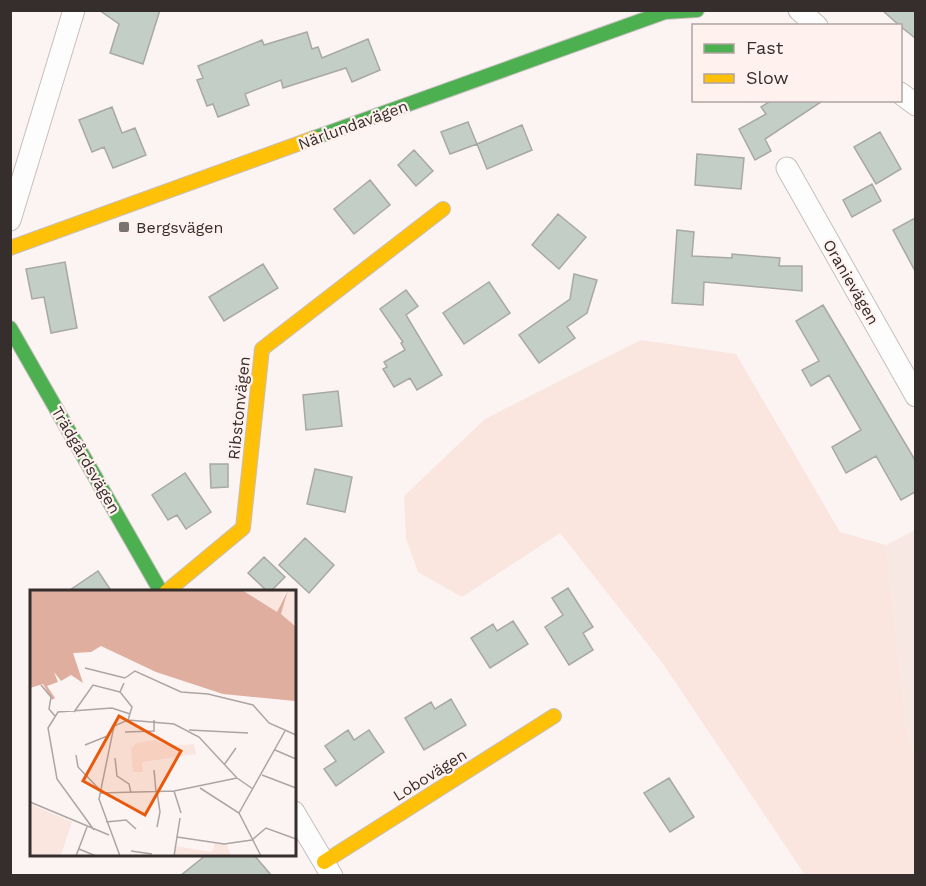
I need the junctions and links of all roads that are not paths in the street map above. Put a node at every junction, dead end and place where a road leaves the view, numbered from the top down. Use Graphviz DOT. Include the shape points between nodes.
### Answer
graph roads {
  1 [pos="74,10"];
  2 [pos="697,10"];
  3 [pos="799,10"];
  4 [pos="664,11"];
  5 [pos="815,24"];
  6 [pos="902,95"];
  7 [pos="915,105"];
  8 [pos="787,168"];
  9 [pos="443,209"];
  10 [pos="10,220"];
  11 [pos="10,248"];
  12 [pos="10,328"];
  13 [pos="915,396"];
  14 [pos="160,590"];
  15 [pos="168,590"];
  16 [pos="554,716"];
  17 [pos="296,815"];
  18 [pos="328,869"];
  1 -- 10 [label="street"];
  2 -- 4 [label="street, Närlundavägen"];
  3 -- 5 [label="street"];
  4 -- 11 [label="street, Närlundavägen"];
  6 -- 7 [label="street"];
  8 -- 13 [label="street, Oranievägen"];
  9 -- 15 [label="street, Ribstonvägen" via="262,349 243,528"];
  12 -- 14 [label="street, Trädgårdsvägen"];
  16 -- 18 [label="street, Lobovägen"];
  17 -- 18 [label="street"];
}
